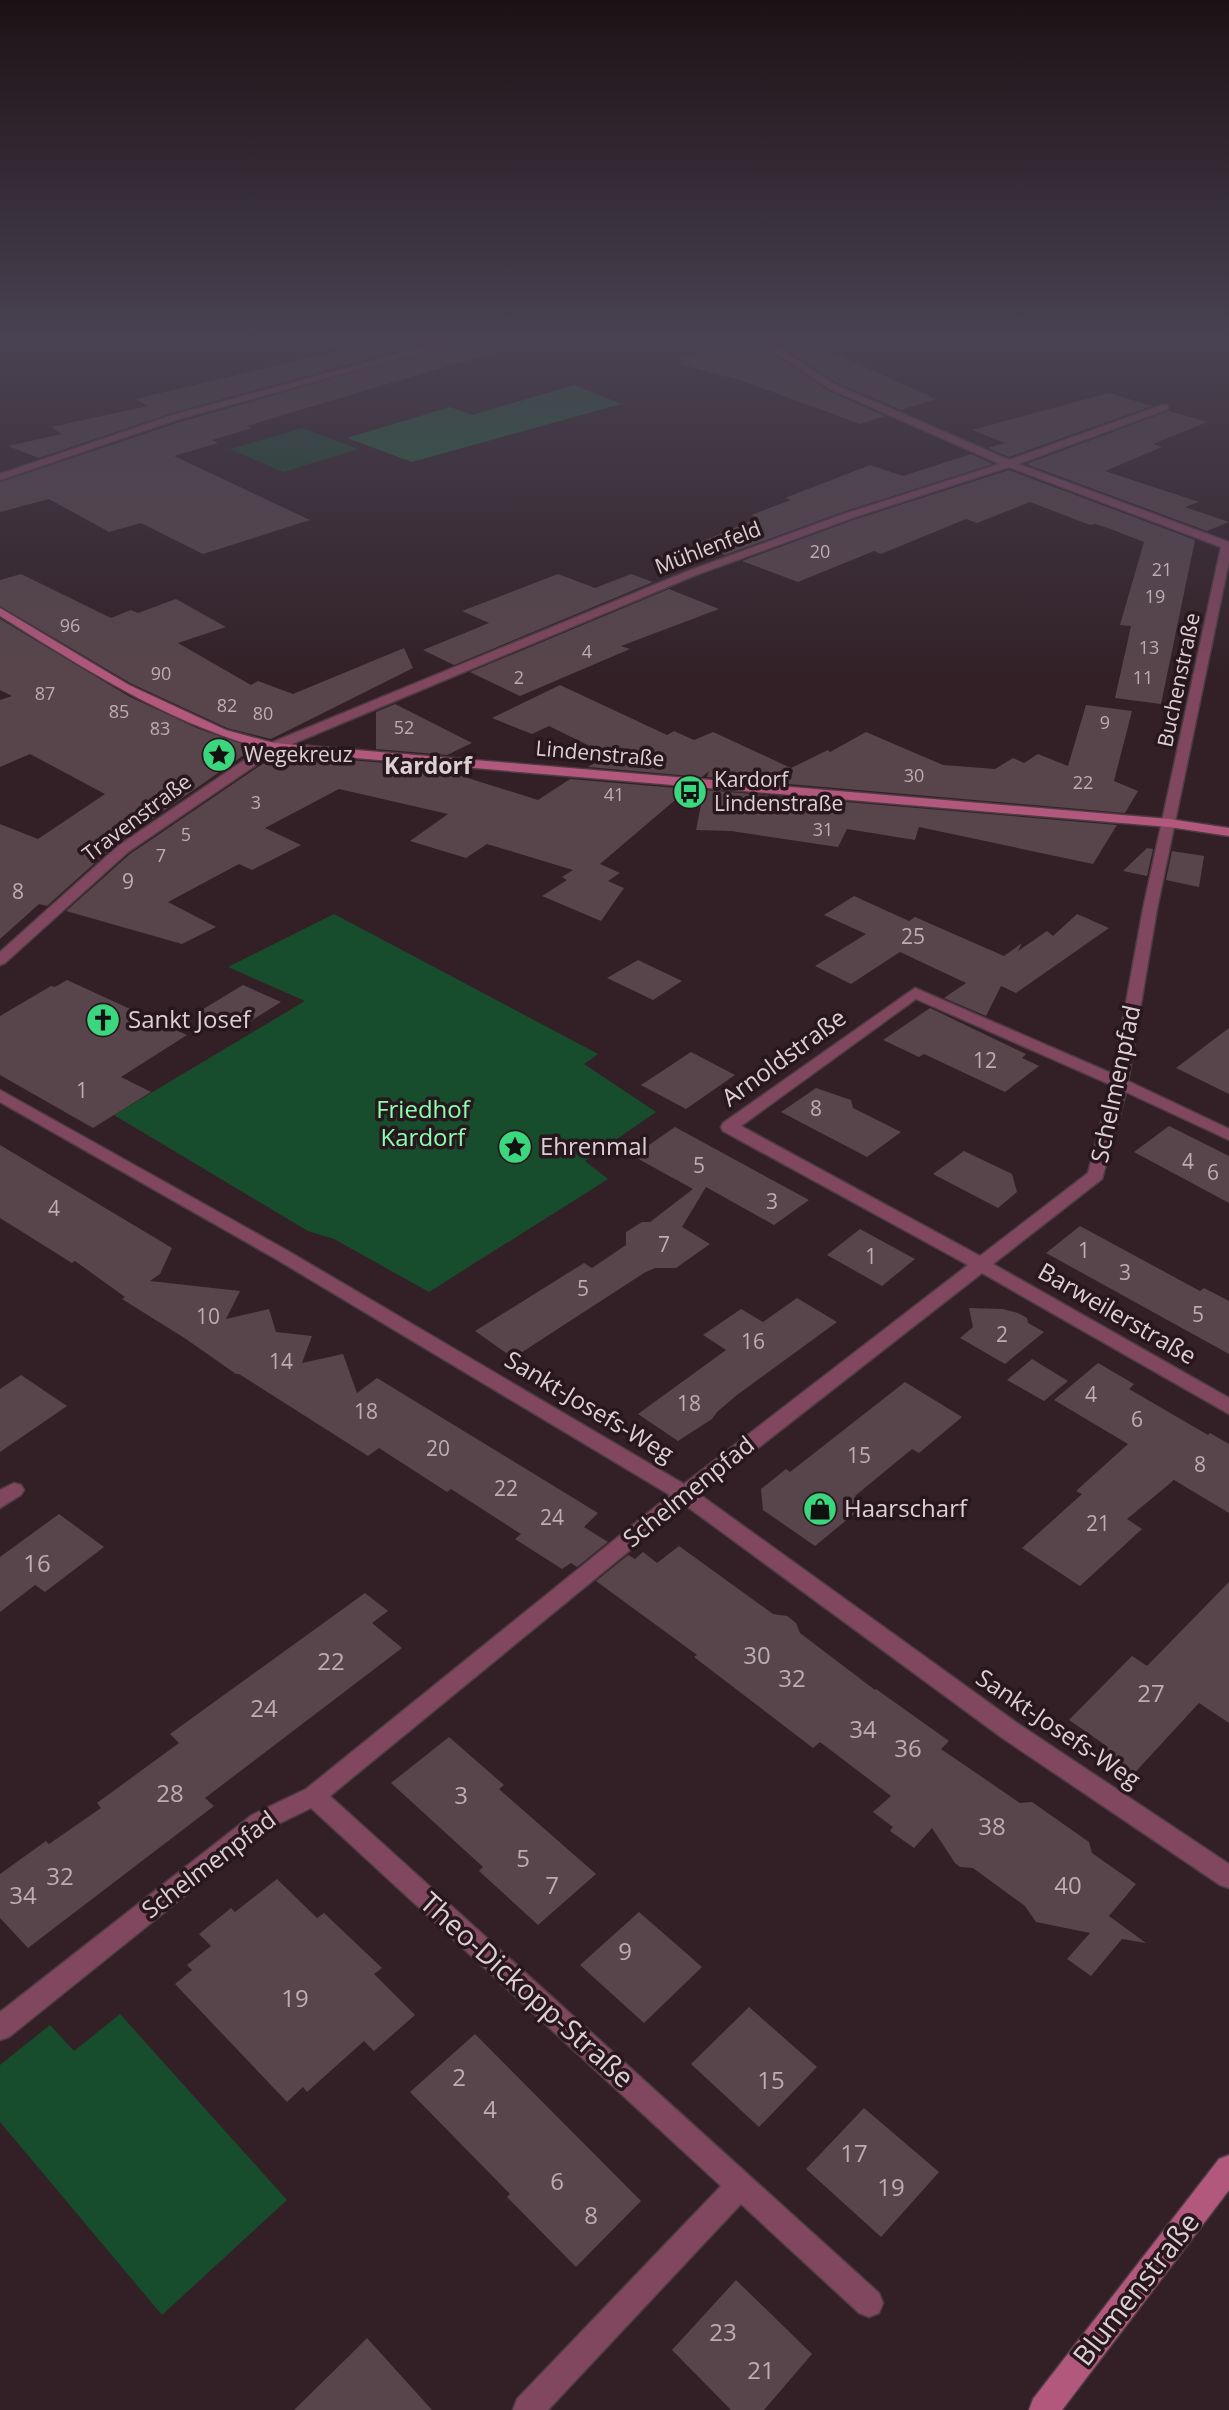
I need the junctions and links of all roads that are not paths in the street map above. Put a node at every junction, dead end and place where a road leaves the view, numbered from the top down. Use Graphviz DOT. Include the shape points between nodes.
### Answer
graph roads {
  1 [pos="66,454"];
  2 [pos="987,454"];
  3 [pos="1035,454"];
  4 [pos="1009,464"];
  5 [pos="0,477"];
  6 [pos="1227,545"];
  7 [pos="0,611"];
  8 [pos="273,747"];
  9 [pos="1169,823"];
  10 [pos="1229,832"];
  11 [pos="0,960"];
  12 [pos="1120,1083"];
  13 [pos="0,1095"];
  14 [pos="1229,1135"];
  15 [pos="980,1264"];
  16 [pos="1229,1408"];
  17 [pos="685,1494"];
  18 [pos="314,1796"];
  19 [pos="1229,1877"];
  20 [pos="0,2028"];
  21 [pos="1229,2168"];
  22 [pos="740,2185"];
  23 [pos="869,2303"];
  24 [pos="528,2410"];
  25 [pos="1044,2410"];
  1 -- 5 [label="street"];
  2 -- 4 [label="street"];
  3 -- 4 [label="street, Mühlenfeld"];
  4 -- 6 [label="street"];
  4 -- 8 [label="street, Mühlenfeld" via="692,573"];
  6 -- 9 [label="street, Buchenstraße"];
  7 -- 8 [label="street, Lindenstraße" via="125,688 222,733"];
  8 -- 9 [label="street, Lindenstraße"];
  8 -- 11 [label="street, Travenstraße" via="123,849"];
  9 -- 10 [label="street, Lindenstraße"];
  9 -- 12 [label="street, Schelmenpfad"];
  12 -- 14 [label="street"];
  12 -- 15 [label="street, Schelmenpfad" via="1096,1175"];
  12 -- 15 [label="street, Arnoldstraße" via="915,993 729,1127"];
  13 -- 17 [label="street, Sankt-Josefs-Weg" via="282,1255"];
  15 -- 16 [label="street, Barweilerstraße"];
  15 -- 17 [label="street, Schelmenpfad"];
  17 -- 18 [label="street, Schelmenpfad"];
  17 -- 19 [label="street, Sankt-Josefs-Weg" via="1009,1730"];
  18 -- 20 [label="street, Schelmenpfad" via="260,1822"];
  18 -- 22 [label="street, Theo-Dickopp-Straße"];
  21 -- 25 [label="street, Blumenstraße"];
  22 -- 23 [label="street, Theo-Dickopp-Straße"];
  22 -- 24 [label="street"];
}
